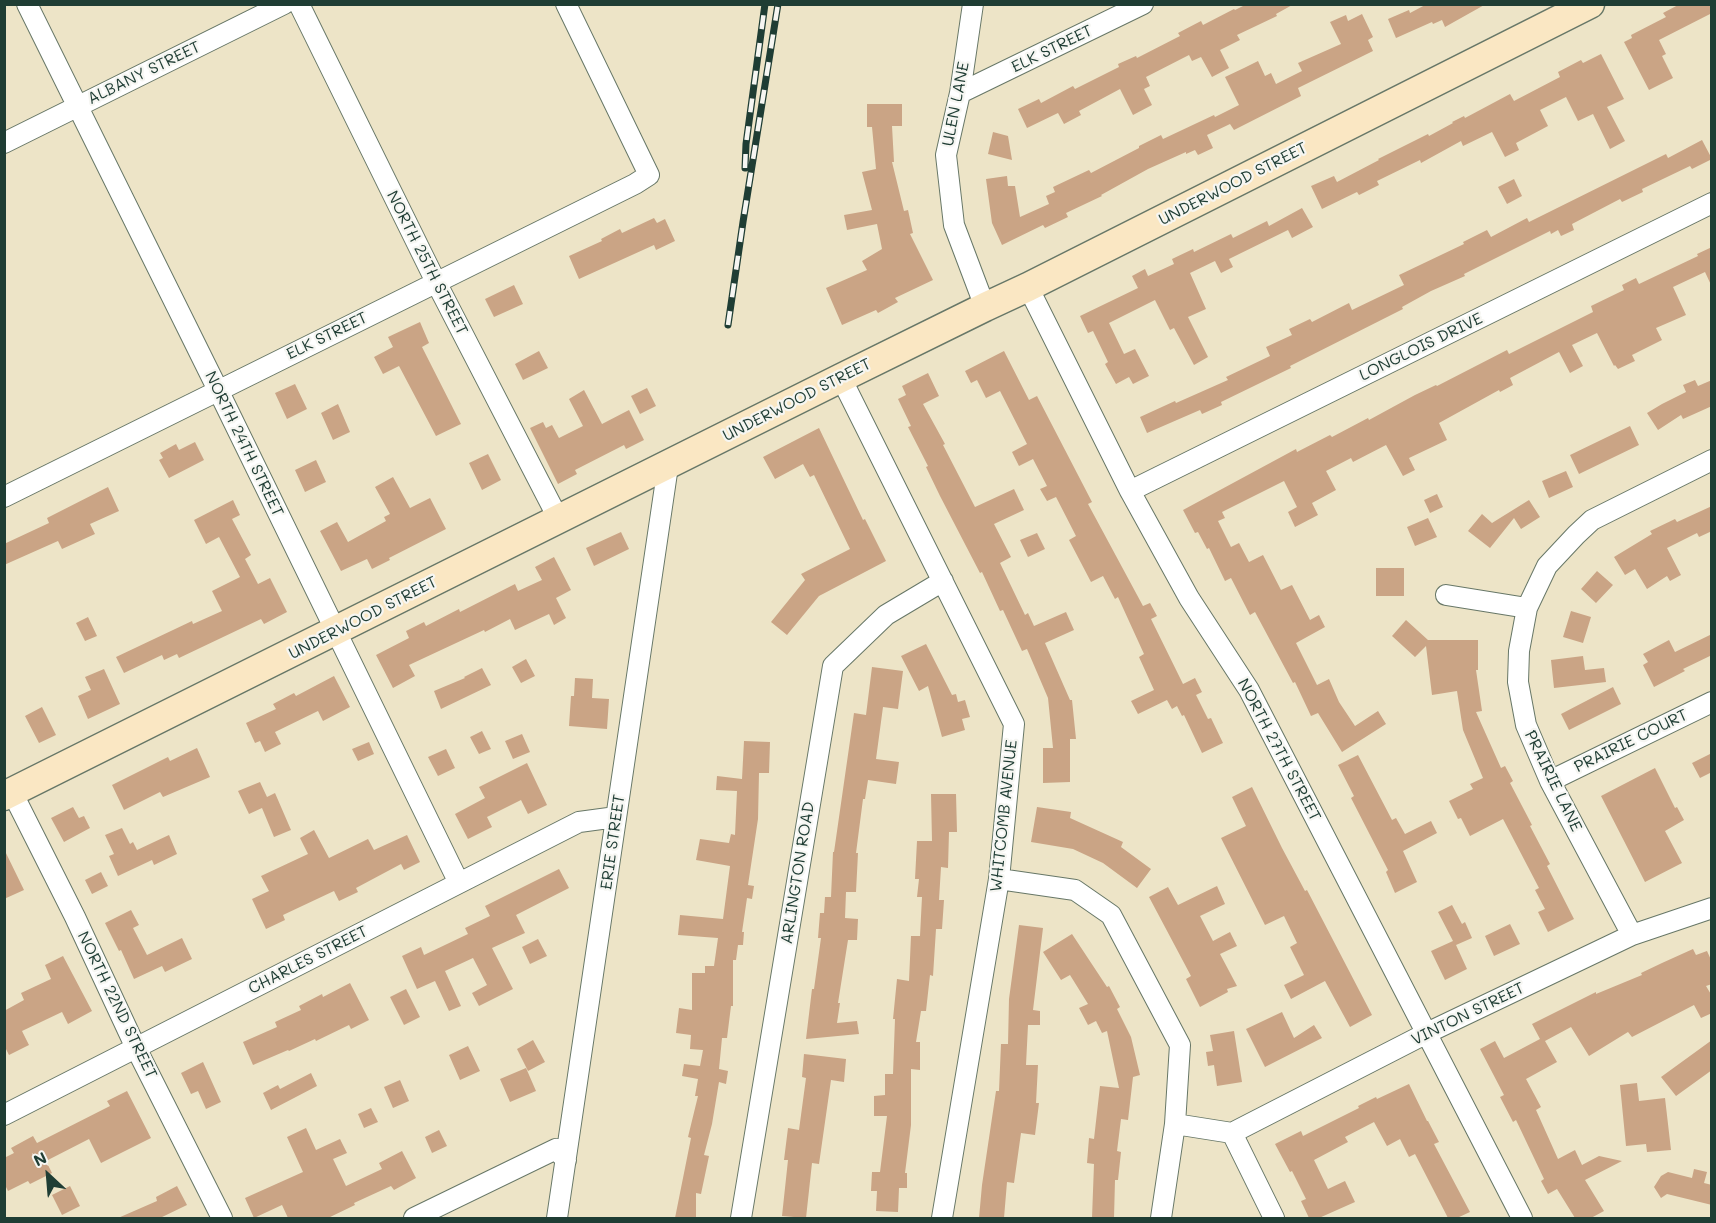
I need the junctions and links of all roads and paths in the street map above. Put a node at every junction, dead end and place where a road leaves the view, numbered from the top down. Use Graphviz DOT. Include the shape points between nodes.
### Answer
graph roads {
  1 [pos="27,4"];
  2 [pos="284,4"];
  3 [pos="299,4"];
  4 [pos="566,4"];
  5 [pos="973,4"];
  6 [pos="1143,4"];
  7 [pos="1590,4"];
  8 [pos="960,93"];
  9 [pos="78,106"];
  10 [pos="4,144"];
  11 [pos="1712,203"];
  12 [pos="436,282"];
  13 [pos="1028,287"];
  14 [pos="985,307"];
  15 [pos="841,378"];
  16 [pos="218,390"];
  17 [pos="1712,460"];
  18 [pos="668,466"];
  19 [pos="1130,491"];
  20 [pos="4,496"];
  21 [pos="559,520"];
  22 [pos="943,581"];
  23 [pos="1446,596"];
  24 [pos="1527,608"];
  25 [pos="336,632"];
  26 [pos="1712,702"];
  27 [pos="1550,781"];
  28 [pos="8,794"];
  29 [pos="616,818"];
  30 [pos="999,879"];
  31 [pos="459,884"];
  32 [pos="1712,908"];
  33 [pos="1632,935"];
  34 [pos="1426,1033"];
  35 [pos="136,1048"];
  36 [pos="4,1115"];
  37 [pos="1175,1124"];
  38 [pos="1232,1134"];
  39 [pos="566,1160"];
  40 [pos="222,1218"];
  41 [pos="414,1218"];
  42 [pos="557,1218"];
  43 [pos="741,1218"];
  44 [pos="942,1218"];
  45 [pos="1161,1218"];
  46 [pos="1274,1218"];
  47 [pos="1522,1218"];
  1 -- 9 [label="street, NORTH 24TH STREET"];
  2 -- 9 [label="street, ALBANY STREET"];
  3 -- 12 [label="street, NORTH 25TH STREET"];
  4 -- 12 [label="street, ELK STREET" via="649,175"];
  5 -- 8 [label="street, ULEN LANE"];
  6 -- 8 [label="street, ELK STREET"];
  7 -- 13 [label="street, UNDERWOOD STREET"];
  8 -- 14 [label="street, ULEN LANE" via="946,155 954,225"];
  9 -- 10 [label="street, ALBANY STREET"];
  9 -- 16 [label="street, NORTH 24TH STREET"];
  11 -- 19 [label="street, LONGLOIS DRIVE"];
  12 -- 16 [label="street, ELK STREET"];
  12 -- 21 [label="street, NORTH 25TH STREET"];
  13 -- 14 [label="street, UNDERWOOD STREET"];
  13 -- 19 [label="street, NORTH 27TH STREET"];
  14 -- 15 [label="street, UNDERWOOD STREET"];
  15 -- 18 [label="street, UNDERWOOD STREET"];
  15 -- 22 [label="street, WHITCOMB AVENUE"];
  16 -- 20 [label="street, ELK STREET"];
  16 -- 25 [label="street, NORTH 24TH STREET"];
  17 -- 24 [label="street, PRAIRIE LANE" via="1592,520 1547,566"];
  18 -- 21 [label="street, UNDERWOOD STREET"];
  18 -- 29 [label="street, ERIE STREET"];
  19 -- 34 [label="street, NORTH 27TH STREET" via="1189,598 1249,690"];
  21 -- 25 [label="street, UNDERWOOD STREET"];
  22 -- 30 [label="street, WHITCOMB AVENUE" via="1014,724"];
  22 -- 43 [label="street, ARLINGTON ROAD" via="886,615 832,666"];
  23 -- 24 [label="street"];
  24 -- 27 [label="street, PRAIRIE LANE" via="1518,682 1526,725"];
  25 -- 28 [label="street, UNDERWOOD STREET"];
  25 -- 31 [label="street, NORTH 24TH STREET"];
  26 -- 27 [label="street, PRAIRIE COURT"];
  27 -- 33 [label="street, PRAIRIE LANE"];
  28 -- 35 [label="street, NORTH 22ND STREET" via="75,917"];
  29 -- 31 [label="street, CHARLES STREET" via="579,822"];
  29 -- 39 [label="street, ERIE STREET"];
  30 -- 37 [label="street" via="1075,890 1111,915 1180,1045"];
  30 -- 44 [label="street, WHITCOMB AVENUE"];
  31 -- 35 [label="street, CHARLES STREET"];
  32 -- 33 [label="street, VINTON STREET"];
  33 -- 34 [label="street, VINTON STREET"];
  34 -- 38 [label="street, VINTON STREET"];
  34 -- 47 [label="street, NORTH 27TH STREET"];
  35 -- 36 [label="street, CHARLES STREET"];
  35 -- 40 [label="street, NORTH 22ND STREET"];
  37 -- 38 [label="street"];
  37 -- 45 [label="street"];
  38 -- 46 [label="street"];
  39 -- 41 [label="street" via="556,1149"];
  39 -- 42 [label="street, ERIE STREET"];
}
